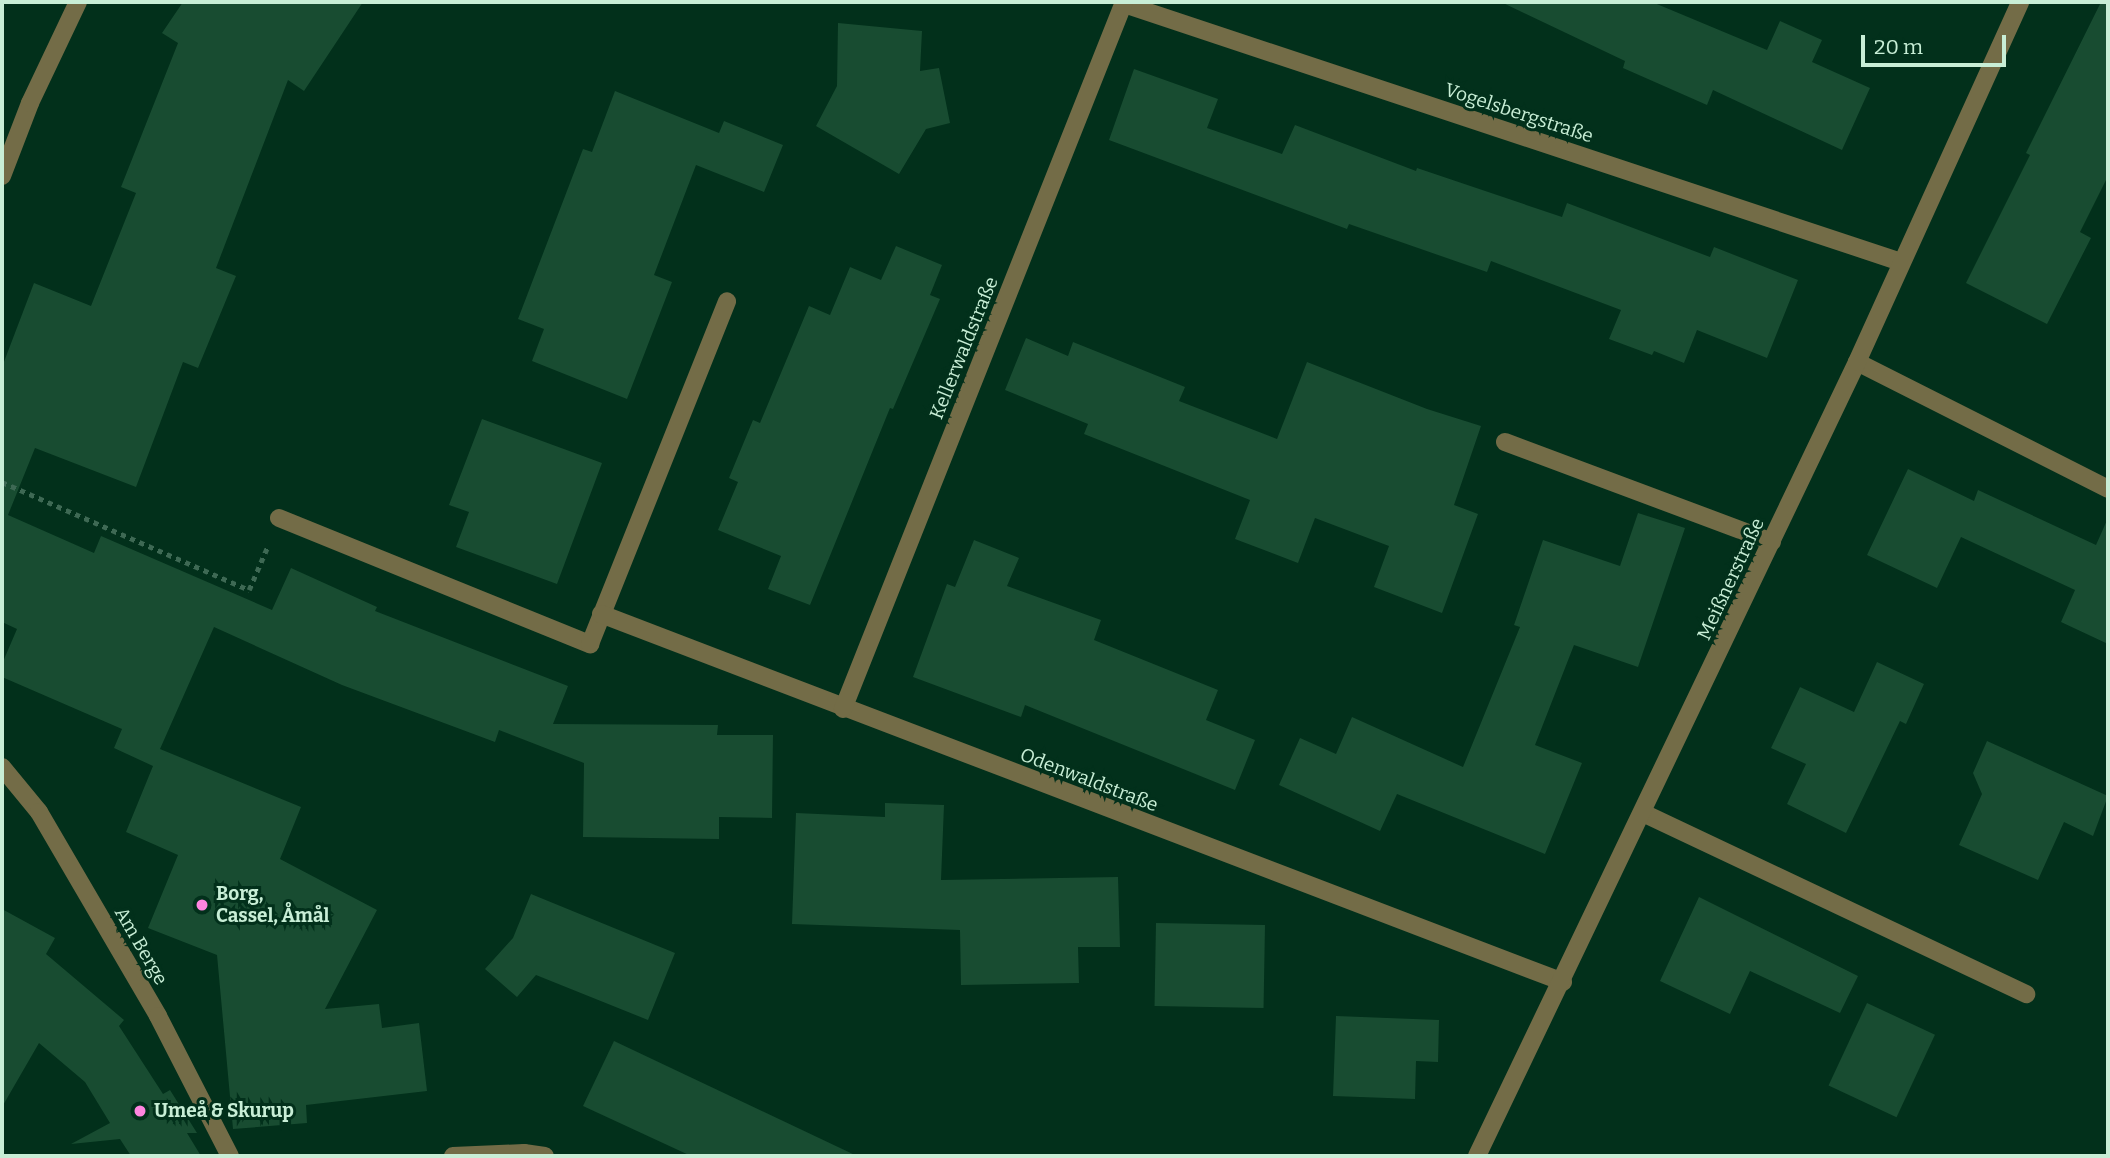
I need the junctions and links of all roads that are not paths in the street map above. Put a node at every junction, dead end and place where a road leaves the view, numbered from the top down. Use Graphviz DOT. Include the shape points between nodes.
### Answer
graph roads {
  1 [pos="78,2"];
  2 [pos="2020,2"];
  3 [pos="1124,3"];
  4 [pos="2,176"];
  5 [pos="1901,262"];
  6 [pos="727,300"];
  7 [pos="1857,362"];
  8 [pos="1505,442"];
  9 [pos="2108,489"];
  10 [pos="279,518"];
  11 [pos="1772,542"];
  12 [pos="601,614"];
  13 [pos="843,709"];
  14 [pos="2,767"];
  15 [pos="1643,813"];
  16 [pos="1563,982"];
  17 [pos="2026,994"];
  18 [pos="230,1156"];
  19 [pos="453,1156"];
  20 [pos="545,1156"];
  21 [pos="1477,1156"];
  1 -- 4 [label="street" via="30,103"];
  2 -- 5 [label="street, Meißnerstraße"];
  3 -- 5 [label="street, Vogelsbergstraße"];
  3 -- 13 [label="street, Kellerwaldstraße"];
  5 -- 7 [label="street, Meißnerstraße"];
  6 -- 12 [label="street"];
  7 -- 9 [label="street"];
  7 -- 11 [label="street, Meißnerstraße"];
  8 -- 11 [label="street"];
  10 -- 12 [label="street" via="590,644"];
  11 -- 15 [label="street, Meißnerstraße"];
  12 -- 13 [label="street, Odenwaldstraße"];
  13 -- 16 [label="street, Odenwaldstraße"];
  14 -- 18 [label="street, Am Berge" via="46,824 158,1016"];
  15 -- 16 [label="street, Meißnerstraße"];
  15 -- 17 [label="street"];
  16 -- 21 [label="street, Meißnerstraße"];
  19 -- 20 [label="street"];
}
